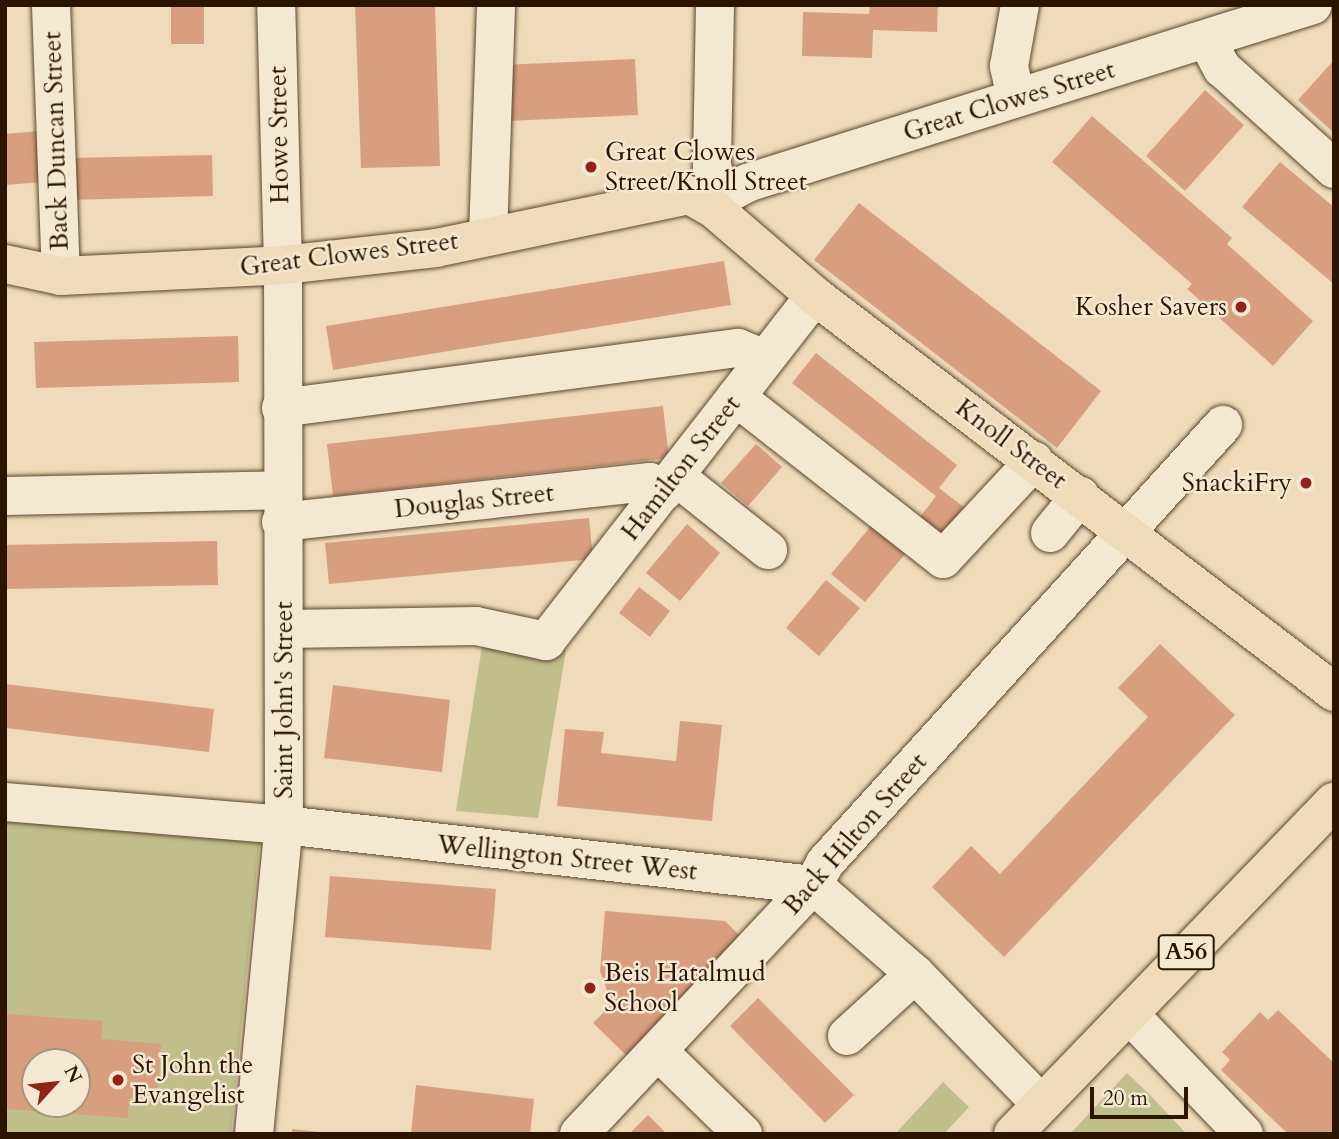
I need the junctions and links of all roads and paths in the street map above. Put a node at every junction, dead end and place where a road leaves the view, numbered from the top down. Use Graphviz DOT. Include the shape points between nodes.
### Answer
graph roads {
  1 [pos="51,5"];
  2 [pos="276,5"];
  3 [pos="496,5"];
  4 [pos="715,5"];
  5 [pos="1020,5"];
  6 [pos="1313,5"];
  7 [pos="1324,5"];
  8 [pos="1334,25"];
  9 [pos="1208,42"];
  10 [pos="1016,97"];
  11 [pos="1334,169"];
  12 [pos="708,200"];
  13 [pos="488,236"];
  14 [pos="5,264"];
  15 [pos="282,265"];
  16 [pos="61,276"];
  17 [pos="815,296"];
  18 [pos="765,359"];
  19 [pos="736,397"];
  20 [pos="281,408"];
  21 [pos="1223,425"];
  22 [pos="1034,461"];
  23 [pos="670,484"];
  24 [pos="5,496"];
  25 [pos="1080,496"];
  26 [pos="281,506"];
  27 [pos="1127,531"];
  28 [pos="1050,533"];
  29 [pos="768,550"];
  30 [pos="285,629"];
  31 [pos="1334,692"];
  32 [pos="5,802"];
  33 [pos="1334,802"];
  34 [pos="284,825"];
  35 [pos="813,885"];
  36 [pos="915,974"];
  37 [pos="1129,1014"];
  38 [pos="847,1036"];
  39 [pos="658,1051"];
  40 [pos="1041,1104"];
  41 [pos="254,1134"];
  42 [pos="579,1134"];
  43 [pos="743,1134"];
  44 [pos="1013,1134"];
  45 [pos="1244,1134"];
  1 -- 16 [label="street, Back Duncan Street"];
  2 -- 15 [label="street, Howe Street"];
  3 -- 13 [label="street"];
  4 -- 12 [label="street"];
  5 -- 10 [label="street" via="1009,66"];
  6 -- 9 [label="street, Great Clowes Street"];
  7 -- 8 [label="street"];
  9 -- 10 [label="street, Great Clowes Street"];
  9 -- 11 [label="street" via="1222,68"];
  10 -- 12 [label="street, Great Clowes Street" via="747,183"];
  12 -- 13 [label="main road, Great Clowes Street"];
  12 -- 17 [label="main road, Knoll Street"];
  13 -- 15 [label="main road, Great Clowes Street" via="436,247"];
  14 -- 16 [label="main road, Great Clowes Street"];
  15 -- 16 [label="main road, Great Clowes Street"];
  15 -- 20 [label="street, Saint John's Street"];
  17 -- 18 [label="street, Hamilton Street"];
  17 -- 22 [label="main road, Knoll Street"];
  18 -- 19 [label="street, Hamilton Street"];
  18 -- 20 [label="street" via="738,348"];
  19 -- 22 [label="street" via="943,559"];
  19 -- 23 [label="street, Hamilton Street"];
  20 -- 26 [label="street, Saint John's Street"];
  21 -- 27 [label="street, Back Hilton Street"];
  22 -- 25 [label="main road, Knoll Street"];
  23 -- 26 [label="street, Douglas Street"];
  23 -- 29 [label="street"];
  23 -- 30 [label="street, Hamilton Street" via="547,641 476,626"];
  24 -- 26 [label="street, Douglas Street"];
  25 -- 27 [label="main road, Knoll Street"];
  25 -- 28 [label="street"];
  26 -- 30 [label="street, Saint John's Street"];
  27 -- 31 [label="main road, Knoll Street"];
  27 -- 35 [label="street, Back Hilton Street" via="825,863"];
  30 -- 34 [label="street, Saint John's Street"];
  32 -- 34 [label="street, Wellington Street West"];
  33 -- 37 [label="main road, A56"];
  34 -- 35 [label="street, Wellington Street West"];
  34 -- 41 [label="street, Saint John's Street"];
  35 -- 36 [label="street"];
  35 -- 39 [label="street, Back Hilton Street"];
  36 -- 38 [label="street"];
  36 -- 40 [label="street"];
  37 -- 40 [label="main road, A56"];
  37 -- 45 [label="street"];
  39 -- 42 [label="street, Back Hilton Street"];
  39 -- 43 [label="street"];
  40 -- 44 [label="main road, A56"];
}
